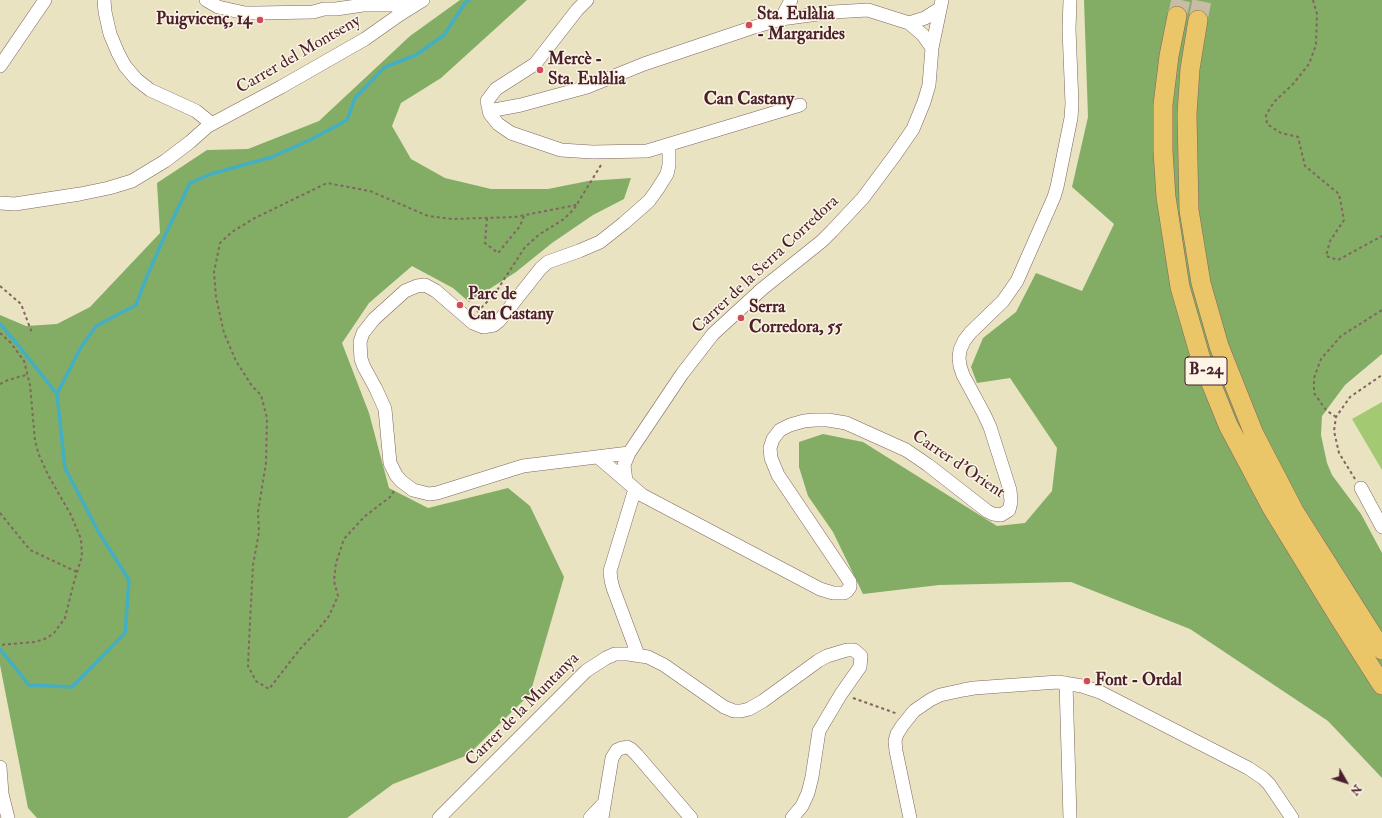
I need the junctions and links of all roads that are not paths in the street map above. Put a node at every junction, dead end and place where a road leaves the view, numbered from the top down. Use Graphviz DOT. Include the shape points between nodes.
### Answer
graph roads {
  1 [pos="45,0"];
  2 [pos="104,0"];
  3 [pos="206,0"];
  4 [pos="587,0"];
  5 [pos="791,0"];
  6 [pos="1070,0"];
  7 [pos="417,4"];
  8 [pos="940,4"];
  9 [pos="1177,16"];
  10 [pos="781,19"];
  11 [pos="1198,20"];
  12 [pos="909,23"];
  13 [pos="932,48"];
  14 [pos="0,66"];
  15 [pos="800,105"];
  16 [pos="490,111"];
  17 [pos="212,124"];
  18 [pos="668,145"];
  19 [pos="0,204"];
  20 [pos="628,453"];
  21 [pos="598,457"];
  22 [pos="631,485"];
  23 [pos="1361,488"];
  24 [pos="1382,527"];
  25 [pos="1382,650"];
  26 [pos="638,655"];
  27 [pos="1066,683"];
  28 [pos="1382,685"];
  29 [pos="0,767"];
  30 [pos="605,802"];
  31 [pos="8,818"];
  32 [pos="439,818"];
  33 [pos="590,818"];
  34 [pos="602,818"];
  35 [pos="691,818"];
  36 [pos="792,818"];
  37 [pos="910,818"];
  38 [pos="1070,818"];
  39 [pos="1292,818"];
  1 -- 14 [label="street"];
  2 -- 17 [label="street" via="110,34 125,66 136,79 150,90 196,111"];
  3 -- 7 [label="street" via="218,7 245,13 313,12 363,5"];
  4 -- 16 [label="street" via="535,64 496,89 487,101"];
  5 -- 10 [label="street"];
  6 -- 22 [label="street, Carrer d'Orient" via="1072,104 1057,187 1017,281 1003,301 970,333 964,341 959,358 963,375 984,414 999,455 1012,496 1009,510 1001,515 987,511 906,450 846,423 815,420 790,425 780,430 773,439 770,448 771,458 778,474 850,582 847,591 833,593 820,589 642,495"];
  7 -- 17 [label="street, Carrer del Montseny" via="365,39"];
  8 -- 12 [label="street" via="925,18"];
  8 -- 13 [label="street, Carrer de la Serra Corredora"];
  9 -- 28 [label="highway, B-24" via="1163,105 1166,197 1180,286 1200,356 1228,425 1272,508"];
  10 -- 12 [label="street" via="868,10"];
  10 -- 16 [label="street" via="644,64 587,87"];
  11 -- 25 [label="highway, B-24" via="1190,69 1187,114 1189,210 1201,283 1219,346 1254,434 1294,511"];
  12 -- 13 [label="street" via="923,35"];
  13 -- 20 [label="street, Carrer de la Serra Corredora" via="924,102 913,129 895,155 858,203 827,236 762,289 713,334"];
  15 -- 18 [label="street"];
  16 -- 18 [label="street" via="498,124 511,133 561,150 647,151"];
  17 -- 19 [label="street, Carrer del Montseny" via="165,160 132,181 80,194"];
  18 -- 21 [label="street" via="667,174 639,210 600,242 548,262 540,268 500,321 494,325 483,327 473,323 436,291 425,285 417,286 400,295 374,319 360,342 361,359 385,409 390,463 401,481 413,490 437,493 523,466"];
  20 -- 21 [label="street"];
  20 -- 22 [label="street" via="624,465"];
  21 -- 22 [label="street, Carrer d'Orient"];
  22 -- 26 [label="street" via="610,571 613,588"];
  23 -- 24 [label="street"];
  26 -- 32 [label="street, Carrer de la Muntanya" via="616,654 597,662 586,671"];
  26 -- 36 [label="street, Carrer de la Muntanya" via="664,665 724,708 734,711 749,709 763,701 826,656 847,650 854,650 861,656 858,671 819,731 808,793"];
  27 -- 37 [label="street" via="974,688 952,692 921,705 908,718 895,741"];
  27 -- 38 [label="street"];
  27 -- 39 [label="street" via="1100,692 1248,768 1269,784"];
  29 -- 31 [label="street" via="2,794"];
  30 -- 33 [label="street"];
  30 -- 34 [label="street"];
  30 -- 35 [label="street" via="614,754 627,747 637,755"];
}
